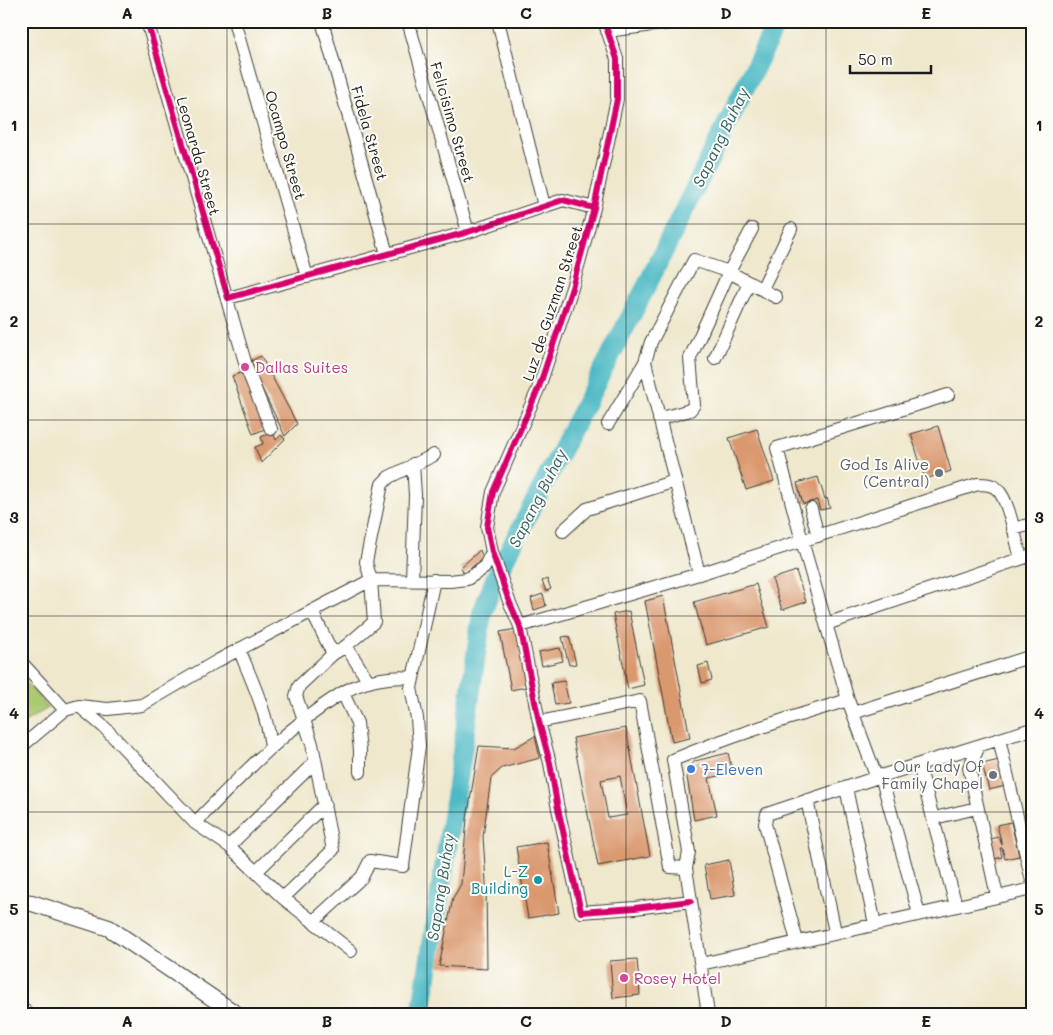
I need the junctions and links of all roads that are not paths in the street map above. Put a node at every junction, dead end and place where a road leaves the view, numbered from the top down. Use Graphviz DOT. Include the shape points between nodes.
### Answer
graph roads {
  1 [pos="147,21"];
  2 [pos="234,21"];
  3 [pos="322,21"];
  4 [pos="408,21"];
  5 [pos="498,21"];
  6 [pos="684,21"];
  7 [pos="606,26"];
  8 [pos="544,206"];
  9 [pos="594,208"];
  10 [pos="752,229"];
  11 [pos="791,229"];
  12 [pos="468,232"];
  13 [pos="387,254"];
  14 [pos="729,272"];
  15 [pos="307,277"];
  16 [pos="749,282"];
  17 [pos="762,289"];
  18 [pos="776,297"];
  19 [pos="228,298"];
  20 [pos="715,358"];
  21 [pos="645,362"];
  22 [pos="948,395"];
  23 [pos="659,419"];
  24 [pos="608,424"];
  25 [pos="271,429"];
  26 [pos="434,455"];
  27 [pos="413,464"];
  28 [pos="675,481"];
  29 [pos="811,509"];
  30 [pos="1032,524"];
  31 [pos="1013,529"];
  32 [pos="563,531"];
  33 [pos="818,536"];
  34 [pos="802,541"];
  35 [pos="494,556"];
  36 [pos="1026,556"];
  37 [pos="699,574"];
  38 [pos="371,580"];
  39 [pos="412,580"];
  40 [pos="434,580"];
  41 [pos="312,612"];
  42 [pos="826,624"];
  43 [pos="520,626"];
  44 [pos="346,646"];
  45 [pos="239,649"];
  46 [pos="333,654"];
  47 [pos="1032,656"];
  48 [pos="21,662"];
  49 [pos="412,678"];
  50 [pos="369,682"];
  51 [pos="343,692"];
  52 [pos="848,700"];
  53 [pos="79,706"];
  54 [pos="65,710"];
  55 [pos="853,713"];
  56 [pos="304,722"];
  57 [pos="540,722"];
  58 [pos="1032,729"];
  59 [pos="999,739"];
  60 [pos="271,746"];
  61 [pos="979,746"];
  62 [pos="21,747"];
  63 [pos="315,762"];
  64 [pos="919,765"];
  65 [pos="360,772"];
  66 [pos="881,776"];
  67 [pos="846,788"];
  68 [pos="807,800"];
  69 [pos="325,804"];
  70 [pos="977,808"];
  71 [pos="934,818"];
  72 [pos="195,822"];
  73 [pos="229,846"];
  74 [pos="686,868"];
  75 [pos="256,872"];
  76 [pos="1032,881"];
  77 [pos="1032,889"];
  78 [pos="997,896"];
  79 [pos="283,898"];
  80 [pos="691,901"];
  81 [pos="21,902"];
  82 [pos="956,906"];
  83 [pos="919,914"];
  84 [pos="313,922"];
  85 [pos="876,924"];
  86 [pos="835,932"];
  87 [pos="797,941"];
  88 [pos="351,951"];
  89 [pos="701,964"];
  90 [pos="21,1007"];
  91 [pos="28,1014"];
  92 [pos="236,1014"];
  93 [pos="708,1014"];
  1 -- 19 [label="street, Leonarda Street"];
  2 -- 15 [label="street, Ocampo Street"];
  3 -- 13 [label="street, Fidela Street"];
  4 -- 12 [label="street, Felicisimo Street"];
  5 -- 8 [label="street"];
  6 -- 7 [label="street"];
  7 -- 9 [label="street, Luz de Guzman Street" via="617,60 617,99"];
  8 -- 9 [label="street" via="563,200"];
  8 -- 12 [label="street"];
  9 -- 35 [label="street, Luz de Guzman Street" via="539,387 493,492 487,527"];
  10 -- 14 [label="street"];
  11 -- 17 [label="street"];
  12 -- 13 [label="street"];
  13 -- 15 [label="street"];
  14 -- 16 [label="street"];
  14 -- 21 [label="street" via="694,260 651,342"];
  14 -- 23 [label="street" via="690,358 694,405 690,410"];
  15 -- 19 [label="street"];
  16 -- 17 [label="street"];
  16 -- 20 [label="street"];
  17 -- 18 [label="street"];
  19 -- 25 [label="street, Leonarda Street" via="247,369"];
  21 -- 23 [label="street"];
  21 -- 24 [label="street"];
  22 -- 34 [label="street" via="776,448"];
  23 -- 28 [label="street"];
  26 -- 27 [label="street"];
  27 -- 38 [label="street" via="382,484 366,562"];
  27 -- 39 [label="street"];
  28 -- 32 [label="street" via="587,509"];
  28 -- 37 [label="street"];
  29 -- 33 [label="street"];
  30 -- 31 [label="street"];
  31 -- 33 [label="street" via="1003,496 996,488 978,484"];
  31 -- 36 [label="street"];
  33 -- 34 [label="street"];
  34 -- 37 [label="street"];
  34 -- 42 [label="street"];
  35 -- 40 [label="street" via="484,568 467,579"];
  35 -- 43 [label="street"];
  36 -- 42 [label="street"];
  37 -- 43 [label="street"];
  38 -- 39 [label="street"];
  38 -- 41 [label="street"];
  38 -- 44 [label="street" via="374,622"];
  39 -- 40 [label="street"];
  40 -- 49 [label="street"];
  41 -- 45 [label="street"];
  41 -- 46 [label="street"];
  42 -- 52 [label="street"];
  43 -- 57 [label="street"];
  44 -- 46 [label="street"];
  44 -- 50 [label="street"];
  45 -- 53 [label="street" via="142,705 108,710"];
  45 -- 60 [label="street" via="269,727"];
  46 -- 56 [label="street" via="299,686 296,696"];
  47 -- 55 [label="street"];
  48 -- 54 [label="street"];
  49 -- 50 [label="street" via="399,676"];
  49 -- 84 [label="street" via="419,746 403,866 370,861 362,877"];
  50 -- 51 [label="street"];
  51 -- 56 [label="street"];
  51 -- 65 [label="street" via="357,723"];
  52 -- 55 [label="street"];
  52 -- 74 [label="street" via="673,760 688,852"];
  53 -- 54 [label="street"];
  53 -- 72 [label="street" via="105,728"];
  54 -- 62 [label="street"];
  55 -- 66 [label="street" via="875,773"];
  56 -- 60 [label="street"];
  56 -- 63 [label="street"];
  57 -- 74 [label="street" via="640,701 670,867"];
  57 -- 80 [label="street" via="581,912"];
  58 -- 59 [label="street"];
  59 -- 61 [label="street"];
  59 -- 76 [label="street"];
  60 -- 72 [label="street"];
  61 -- 64 [label="street"];
  61 -- 70 [label="street" via="969,768"];
  63 -- 69 [label="street"];
  63 -- 73 [label="street"];
  64 -- 66 [label="street"];
  64 -- 71 [label="street"];
  66 -- 67 [label="street"];
  66 -- 83 [label="street"];
  67 -- 68 [label="street"];
  67 -- 85 [label="street"];
  68 -- 86 [label="street"];
  68 -- 87 [label="street" via="767,814 765,824"];
  69 -- 75 [label="street"];
  69 -- 79 [label="street" via="333,850"];
  70 -- 71 [label="street"];
  70 -- 78 [label="street"];
  71 -- 82 [label="street"];
  72 -- 73 [label="street"];
  73 -- 75 [label="street"];
  74 -- 80 [label="street"];
  75 -- 79 [label="street"];
  77 -- 78 [label="street"];
  78 -- 82 [label="street"];
  79 -- 84 [label="street"];
  80 -- 89 [label="street"];
  81 -- 92 [label="main road" via="109,928"];
  82 -- 83 [label="street"];
  83 -- 85 [label="street"];
  84 -- 88 [label="street"];
  85 -- 86 [label="street"];
  86 -- 87 [label="street"];
  87 -- 89 [label="street"];
  89 -- 93 [label="street"];
  90 -- 91 [label="street"];
}
